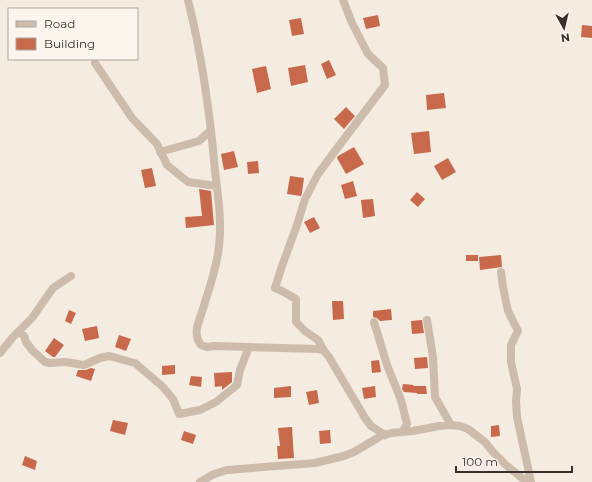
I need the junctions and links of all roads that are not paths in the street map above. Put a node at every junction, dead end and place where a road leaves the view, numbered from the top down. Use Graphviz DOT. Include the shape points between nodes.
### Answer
graph roads {
  1 [pos="188,0"];
  2 [pos="343,0"];
  3 [pos="95,63"];
  4 [pos="211,130"];
  5 [pos="160,152"];
  6 [pos="217,186"];
  7 [pos="501,272"];
  8 [pos="71,276"];
  9 [pos="427,320"];
  10 [pos="374,322"];
  11 [pos="19,331"];
  12 [pos="249,347"];
  13 [pos="324,351"];
  14 [pos="0,353"];
  15 [pos="451,425"];
  16 [pos="402,432"];
  17 [pos="385,435"];
  18 [pos="200,482"];
  19 [pos="527,482"];
  20 [pos="531,482"];
  1 -- 4 [label="street" via="202,66"];
  2 -- 13 [label="street" via="368,54 383,68 384,85 318,174 305,199 275,288 296,299 296,322 318,340"];
  3 -- 5 [label="street" via="132,118 157,144"];
  4 -- 5 [label="street" via="198,141"];
  4 -- 6 [label="street"];
  5 -- 6 [label="street" via="167,165 188,182"];
  6 -- 12 [label="street" via="220,230 218,248 209,292 197,329 198,341 207,347"];
  7 -- 20 [label="street" via="508,311 518,331 511,345 511,362 517,389 518,417"];
  8 -- 11 [label="street" via="53,288 32,318"];
  9 -- 15 [label="street" via="433,357 435,397"];
  10 -- 16 [label="street" via="386,365 401,400 407,424"];
  11 -- 12 [label="street" via="32,350 45,362 84,365 109,356 135,363 163,387 173,399 179,414 200,410 216,402 237,385"];
  11 -- 14 [label="street"];
  12 -- 13 [label="street"];
  13 -- 17 [label="street" via="365,418 371,426"];
  15 -- 16 [label="street"];
  15 -- 19 [label="street" via="468,430 485,442 506,465"];
  16 -- 17 [label="street"];
  17 -- 18 [label="street" via="354,452 331,460 227,470"];
}
